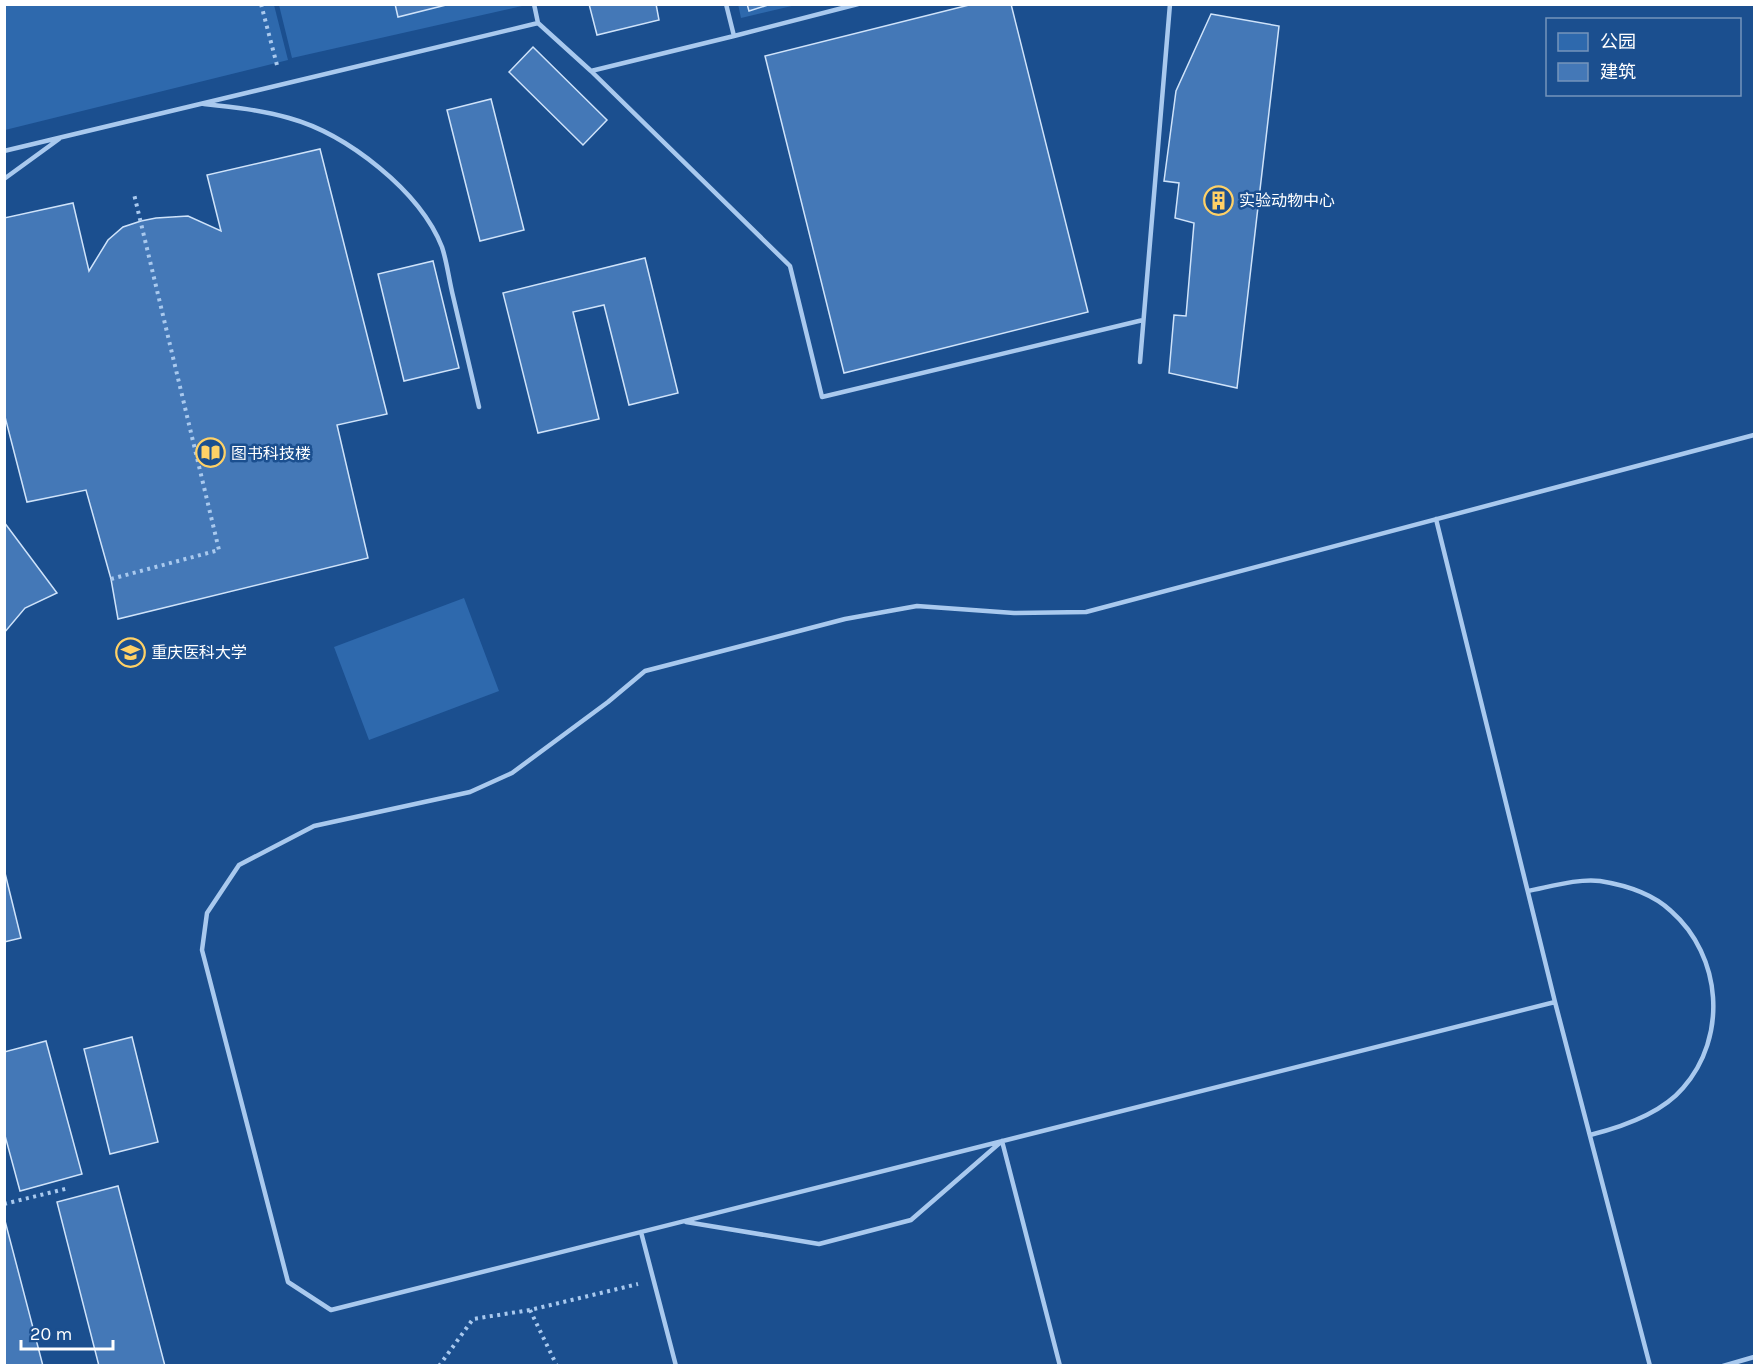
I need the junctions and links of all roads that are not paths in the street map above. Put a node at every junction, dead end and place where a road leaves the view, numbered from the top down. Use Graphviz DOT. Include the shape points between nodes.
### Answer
graph roads {
  1 [pos="534,4"];
  2 [pos="726,4"];
  3 [pos="858,4"];
  4 [pos="1170,4"];
  5 [pos="538,22"];
  6 [pos="734,36"];
  7 [pos="591,71"];
  8 [pos="198,104"];
  9 [pos="61,137"];
  10 [pos="4,152"];
  11 [pos="4,179"];
  12 [pos="1143,320"];
  13 [pos="1140,362"];
  14 [pos="479,407"];
  15 [pos="1755,435"];
  16 [pos="1436,519"];
  17 [pos="1528,891"];
  18 [pos="1555,1002"];
  19 [pos="1590,1135"];
  20 [pos="1002,1141"];
  21 [pos="684,1222"];
  22 [pos="641,1232"];
  23 [pos="1755,1357"];
  24 [pos="676,1365"];
  25 [pos="1060,1365"];
  26 [pos="1650,1365"];
  27 [pos="1723,1365"];
  1 -- 5 [label="lane"];
  2 -- 6 [label="lane"];
  3 -- 6 [label="lane"];
  4 -- 12 [label="lane"];
  5 -- 7 [label="lane"];
  5 -- 8 [label="lane"];
  6 -- 7 [label="lane"];
  7 -- 12 [label="lane" via="790,266 822,397"];
  8 -- 9 [label="lane"];
  8 -- 14 [label="lane" via="252,109 292,118 357,151 395,180 419,207 442,247"];
  9 -- 10 [label="lane"];
  9 -- 11 [label="lane"];
  12 -- 13 [label="lane"];
  15 -- 16 [label="lane"];
  16 -- 17 [label="lane"];
  16 -- 22 [label="lane" via="1086,612 1014,613 917,606 845,619 645,671 512,773 470,792 314,826 239,865 207,913 202,950 288,1282 332,1310"];
  17 -- 18 [label="lane"];
  17 -- 19 [label="lane" via="1598,880 1637,890 1671,910 1697,940 1712,977 1714,1017 1704,1056 1683,1089 1652,1114"];
  18 -- 19 [label="lane"];
  18 -- 20 [label="lane"];
  19 -- 26 [label="lane"];
  20 -- 21 [label="lane"];
  20 -- 21 [label="lane" via="911,1220 819,1244"];
  20 -- 25 [label="lane"];
  21 -- 22 [label="lane"];
  22 -- 24 [label="lane"];
  23 -- 27 [label="lane"];
}
